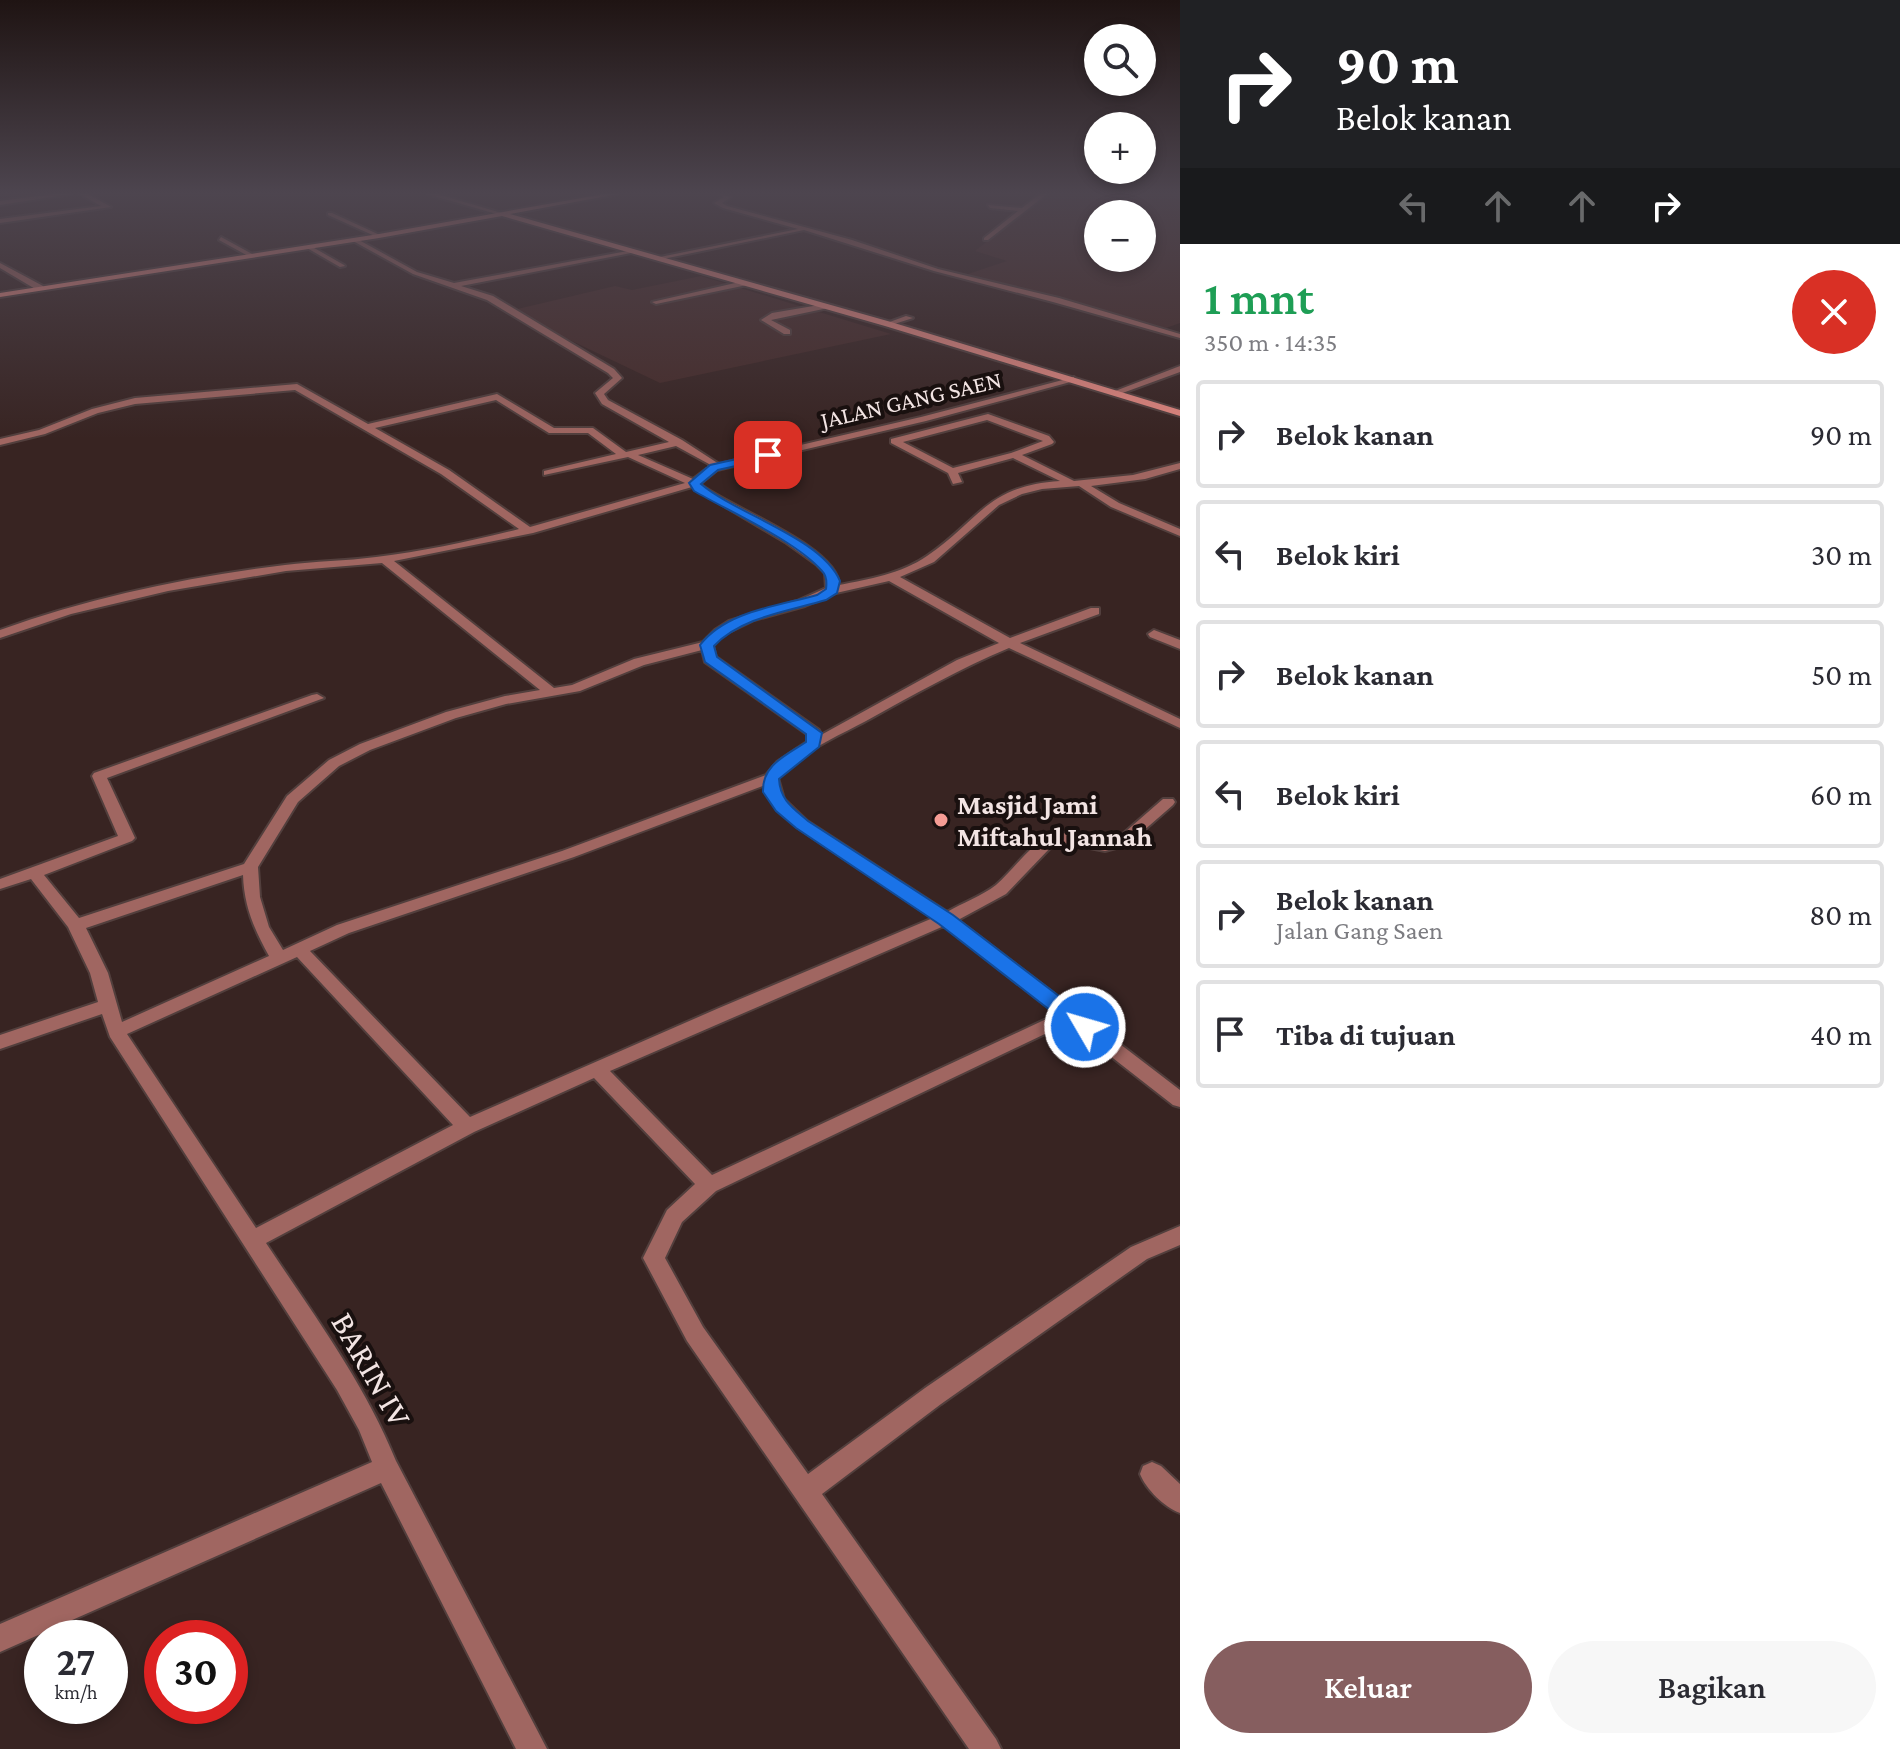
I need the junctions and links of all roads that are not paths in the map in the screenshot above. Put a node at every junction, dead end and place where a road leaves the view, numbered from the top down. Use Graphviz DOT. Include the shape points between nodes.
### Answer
graph roads {
  1 [pos="18,276"];
  2 [pos="122,276"];
  3 [pos="424,276"];
  4 [pos="504,276"];
  5 [pos="718,276"];
  6 [pos="959,276"];
  7 [pos="744,283"];
  8 [pos="456,285"];
  9 [pos="40,288"];
  10 [pos="0,295"];
  11 [pos="656,302"];
  12 [pos="825,306"];
  13 [pos="909,318"];
  14 [pos="888,324"];
  15 [pos="787,332"];
  16 [pos="1180,336"];
  17 [pos="1180,369"];
  18 [pos="1071,379"];
  19 [pos="1114,393"];
  20 [pos="1180,413"];
  21 [pos="370,426"];
  22 [pos="0,442"];
  23 [pos="679,442"];
  24 [pos="627,454"];
  25 [pos="1014,455"];
  26 [pos="1180,466"];
  27 [pos="714,468"];
  28 [pos="952,471"];
  29 [pos="548,473"];
  30 [pos="957,482"];
  31 [pos="694,483"];
  32 [pos="1078,484"];
  33 [pos="529,531"];
  34 [pos="1180,533"];
  35 [pos="384,559"];
  36 [pos="889,576"];
  37 [pos="832,590"];
  38 [pos="1095,611"];
  39 [pos="0,634"];
  40 [pos="1154,634"];
  41 [pos="1009,643"];
  42 [pos="707,645"];
  43 [pos="1180,645"];
  44 [pos="552,693"];
  45 [pos="317,698"];
  46 [pos="1180,724"];
  47 [pos="814,744"];
  48 [pos="771,778"];
  49 [pos="1168,802"];
  50 [pos="250,867"];
  51 [pos="34,873"];
  52 [pos="0,884"];
  53 [pos="946,919"];
  54 [pos="76,925"];
  55 [pos="298,948"];
  56 [pos="278,956"];
  57 [pos="107,1006"];
  58 [pos="1070,1015"];
  59 [pos="116,1032"];
  60 [pos="0,1042"];
  61 [pos="597,1069"];
  62 [pos="1180,1100"];
  63 [pos="467,1127"];
  64 [pos="709,1185"];
  65 [pos="1180,1235"];
  66 [pos="252,1240"];
  67 [pos="387,1468"];
  68 [pos="1152,1474"];
  69 [pos="806,1491"];
  70 [pos="1180,1501"];
  71 [pos="0,1638"];
  72 [pos="532,1749"];
  73 [pos="986,1749"];
  1 -- 9 [label="street"];
  2 -- 9 [label="main road"];
  3 -- 8 [label="street"];
  4 -- 8 [label="street"];
  5 -- 7 [label="main road"];
  6 -- 16 [label="street"];
  7 -- 11 [label="street"];
  7 -- 12 [label="main road"];
  8 -- 23 [label="street" via="512,310 611,371 618,378 599,393 605,402"];
  9 -- 10 [label="main road"];
  12 -- 14 [label="main road"];
  12 -- 15 [label="street" via="765,320"];
  13 -- 14 [label="street"];
  14 -- 18 [label="main road"];
  17 -- 19 [label="street"];
  18 -- 19 [label="main road"];
  18 -- 27 [label="street, JALAN GANG SAEN"];
  19 -- 20 [label="main road"];
  21 -- 22 [label="street" via="307,391 287,387 135,401"];
  21 -- 24 [label="street" via="497,397 552,431 590,430"];
  21 -- 33 [label="street"];
  23 -- 24 [label="street"];
  23 -- 27 [label="street" via="710,459"];
  24 -- 29 [label="street"];
  24 -- 31 [label="street"];
  25 -- 28 [label="street"];
  25 -- 28 [label="street" via="1049,442 988,417 894,441"];
  25 -- 32 [label="street"];
  26 -- 32 [label="street" via="1137,480"];
  27 -- 31 [label="street"];
  28 -- 30 [label="street"];
  31 -- 33 [label="street"];
  31 -- 37 [label="street" via="816,559 829,570"];
  32 -- 34 [label="street"];
  32 -- 36 [label="street" via="1037,486 995,502 940,553"];
  33 -- 35 [label="street"];
  35 -- 39 [label="street" via="275,569 133,594 62,611"];
  35 -- 44 [label="street"];
  36 -- 37 [label="street"];
  36 -- 41 [label="street"];
  37 -- 42 [label="street" via="822,598 746,619"];
  38 -- 41 [label="street"];
  40 -- 43 [label="street"];
  41 -- 46 [label="street"];
  41 -- 47 [label="street"];
  42 -- 44 [label="street"];
  42 -- 47 [label="street" via="710,659 803,722 814,733"];
  44 -- 50 [label="street" via="451,715 334,763 292,799"];
  45 -- 51 [label="street" via="99,776 127,838"];
  47 -- 48 [label="street"];
  48 -- 53 [label="street" via="771,792 782,808"];
  48 -- 55 [label="street"];
  49 -- 53 [label="street" via="1122,842 1105,846 1058,837 1000,890"];
  50 -- 54 [label="street"];
  50 -- 56 [label="street" via="261,927"];
  51 -- 52 [label="street"];
  51 -- 54 [label="street, BARIN IV"];
  53 -- 58 [label="street"];
  53 -- 61 [label="street"];
  54 -- 57 [label="street, BARIN IV" via="99,973"];
  55 -- 56 [label="street"];
  55 -- 63 [label="street"];
  56 -- 59 [label="street"];
  57 -- 59 [label="street, BARIN IV"];
  57 -- 60 [label="street"];
  58 -- 62 [label="street"];
  58 -- 64 [label="street"];
  59 -- 66 [label="street, BARIN IV"];
  61 -- 63 [label="street"];
  61 -- 64 [label="street"];
  63 -- 66 [label="street"];
  64 -- 69 [label="street" via="665,1226 654,1258 695,1334"];
  65 -- 69 [label="street" via="1139,1253"];
  66 -- 67 [label="street, BARIN IV" via="345,1382"];
  67 -- 71 [label="street, BARIN IV"];
  67 -- 72 [label="street"];
  68 -- 70 [label="street"];
  69 -- 73 [label="street"];
}
